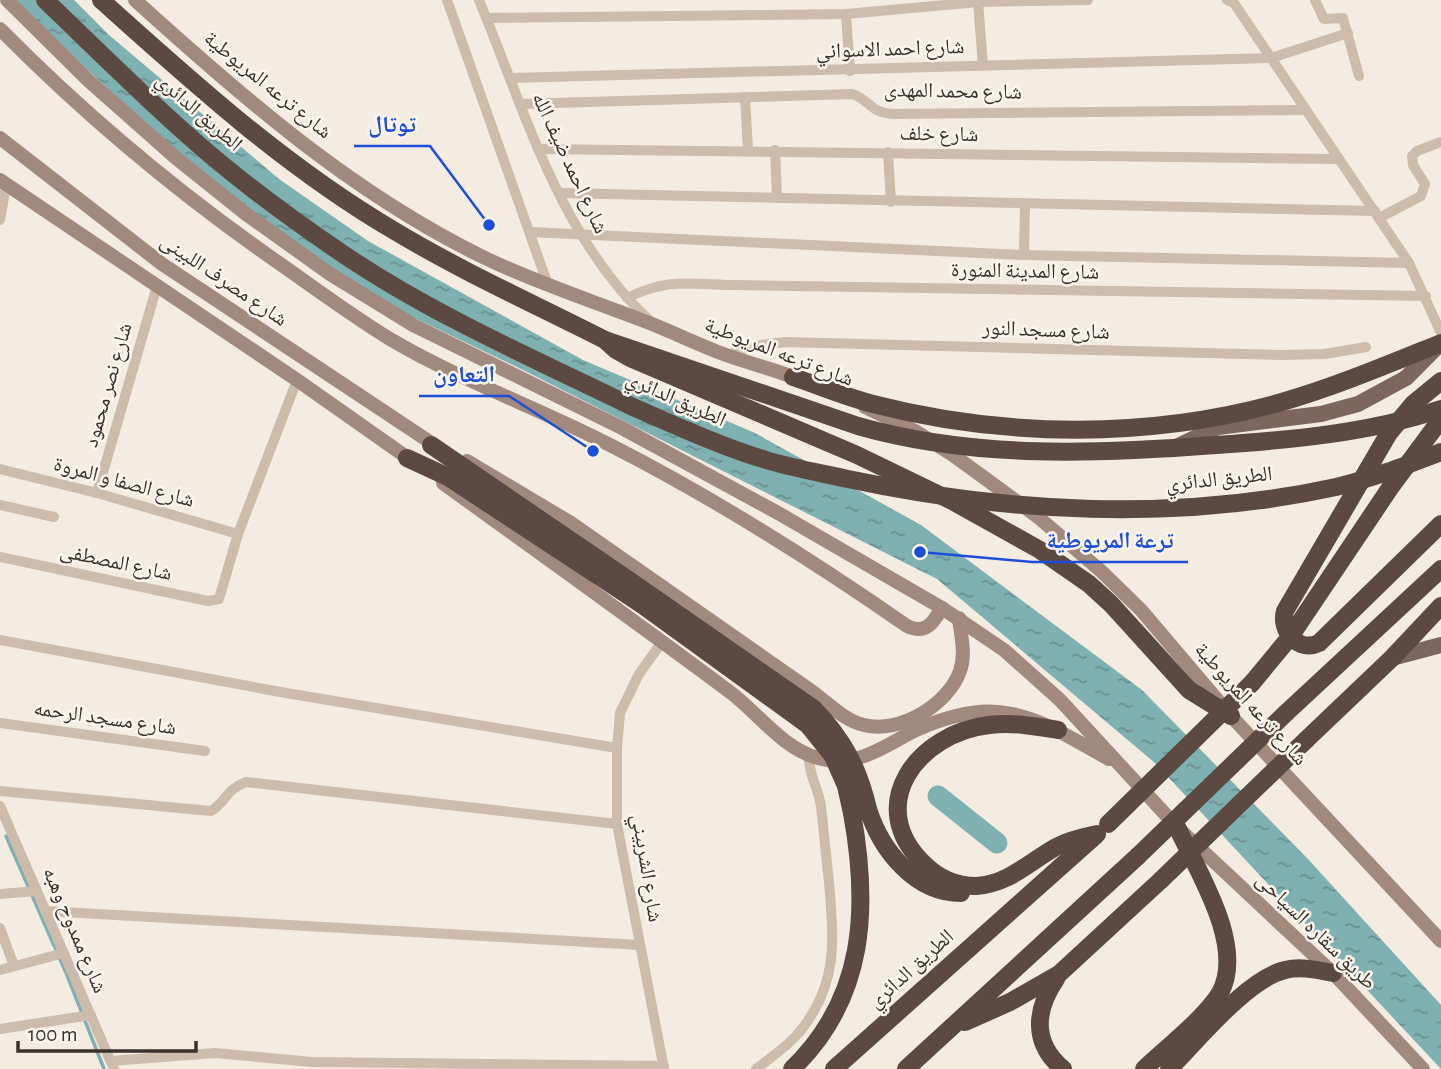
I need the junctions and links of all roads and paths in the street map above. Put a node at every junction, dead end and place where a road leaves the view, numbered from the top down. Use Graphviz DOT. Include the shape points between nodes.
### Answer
graph roads {
  1 [pos="7,0"];
  2 [pos="45,0"];
  3 [pos="101,0"];
  4 [pos="135,0"];
  5 [pos="447,0"];
  6 [pos="479,0"];
  7 [pos="1087,0"];
  8 [pos="1227,0"];
  9 [pos="1315,0"];
  10 [pos="978,2"];
  11 [pos="846,14"];
  12 [pos="486,18"];
  13 [pos="0,29"];
  14 [pos="1348,33"];
  15 [pos="1271,58"];
  16 [pos="983,65"];
  17 [pos="850,71"];
  18 [pos="1359,76"];
  19 [pos="510,78"];
  20 [pos="745,97"];
  21 [pos="520,104"];
  22 [pos="1306,110"];
  23 [pos="0,138"];
  24 [pos="1441,142"];
  25 [pos="538,149"];
  26 [pos="748,150"];
  27 [pos="775,150"];
  28 [pos="888,152"];
  29 [pos="176,158"];
  30 [pos="1339,159"];
  31 [pos="161,176"];
  32 [pos="3,183"];
  33 [pos="560,194"];
  34 [pos="777,198"];
  35 [pos="891,202"];
  36 [pos="1025,204"];
  37 [pos="1377,215"];
  38 [pos="0,220"];
  39 [pos="530,232"];
  40 [pos="580,234"];
  41 [pos="1024,255"];
  42 [pos="1409,262"];
  43 [pos="548,285"];
  44 [pos="156,286"];
  45 [pos="1426,296"];
  46 [pos="627,298"];
  47 [pos="655,325"];
  48 [pos="1441,333"];
  49 [pos="605,340"];
  50 [pos="1441,343"];
  51 [pos="1366,347"];
  52 [pos="726,355"];
  53 [pos="793,377"];
  54 [pos="297,380"];
  55 [pos="1441,380"];
  56 [pos="1441,410"];
  57 [pos="597,416"];
  58 [pos="1441,419"];
  59 [pos="622,428"];
  60 [pos="588,434"];
  61 [pos="431,445"];
  62 [pos="611,445"];
  63 [pos="1173,449"];
  64 [pos="1441,452"];
  65 [pos="407,458"];
  66 [pos="0,469"];
  67 [pos="97,494"];
  68 [pos="0,505"];
  69 [pos="54,517"];
  70 [pos="1441,524"];
  71 [pos="238,534"];
  72 [pos="0,557"];
  73 [pos="1441,569"];
  74 [pos="1441,606"];
  75 [pos="942,608"];
  76 [pos="959,618"];
  77 [pos="1290,637"];
  78 [pos="0,640"];
  79 [pos="663,642"];
  80 [pos="1441,645"];
  81 [pos="1392,658"];
  82 [pos="844,716"];
  83 [pos="1231,716"];
  84 [pos="0,723"];
  85 [pos="1058,730"];
  86 [pos="617,748"];
  87 [pos="205,751"];
  88 [pos="809,755"];
  89 [pos="1119,765"];
  90 [pos="0,791"];
  91 [pos="0,806"];
  92 [pos="860,811"];
  93 [pos="4,824"];
  94 [pos="617,824"];
  95 [pos="1177,827"];
  96 [pos="1102,829"];
  97 [pos="995,884"];
  98 [pos="32,891"];
  99 [pos="0,894"];
  100 [pos="46,911"];
  101 [pos="0,928"];
  102 [pos="1441,941"];
  103 [pos="640,945"];
  104 [pos="59,955"];
  105 [pos="14,966"];
  106 [pos="0,970"];
  107 [pos="1333,973"];
  108 [pos="1059,974"];
  109 [pos="85,1016"];
  110 [pos="0,1029"];
  111 [pos="949,1029"];
  112 [pos="112,1065"];
  113 [pos="567,1067"];
  114 [pos="664,1067"];
  115 [pos="755,1069"];
  116 [pos="792,1069"];
  117 [pos="834,1069"];
  118 [pos="906,1069"];
  119 [pos="1063,1069"];
  120 [pos="1144,1069"];
  121 [pos="1169,1069"];
  122 [pos="1423,1069"];
  1 -- 29 [label="main road"];
  2 -- 64 [label="highway, الطريق الدائري, bridge" via="184,132 344,254 491,338 645,412 768,461 940,497 1030,506 1146,508 1238,503 1336,487"];
  3 -- 49 [label="highway, الطريق الدائري" via="261,138 392,230"];
  4 -- 43 [label="main road, شارع ترعه المريوطية" via="226,82 354,180 485,258"];
  5 -- 39 [label="street"];
  6 -- 12 [label="street, شارع احمد ضيف الله"];
  7 -- 10 [label="street"];
  8 -- 15 [label="street" via="1234,3"];
  9 -- 14 [label="street" via="1322,18 1341,17"];
  10 -- 11 [label="street"];
  10 -- 16 [label="street"];
  11 -- 12 [label="street"];
  11 -- 17 [label="street"];
  12 -- 19 [label="street, شارع احمد ضيف الله"];
  13 -- 31 [label="main road"];
  14 -- 15 [label="street, شارع احمد الاسواني"];
  14 -- 18 [label="street"];
  15 -- 16 [label="street, شارع احمد الاسواني"];
  15 -- 22 [label="street"];
  16 -- 17 [label="street, شارع احمد الاسواني"];
  17 -- 19 [label="street, شارع احمد الاسواني"];
  19 -- 21 [label="street, شارع احمد ضيف الله"];
  20 -- 21 [label="street, شارع محمد المهدى"];
  20 -- 22 [label="street, شارع محمد المهدى" via="852,94 875,110 894,114"];
  20 -- 26 [label="street"];
  21 -- 25 [label="street, شارع احمد ضيف الله"];
  22 -- 30 [label="street"];
  23 -- 61 [label="main road, شارع مصرف اللبينى" via="162,264"];
  24 -- 37 [label="street" via="1412,156 1425,184 1421,196"];
  25 -- 26 [label="street, شارع خلف"];
  25 -- 33 [label="street, شارع احمد ضيف الله"];
  26 -- 27 [label="street, شارع خلف"];
  27 -- 28 [label="street, شارع خلف"];
  27 -- 34 [label="street"];
  28 -- 30 [label="street, شارع خلف"];
  28 -- 35 [label="street"];
  29 -- 31 [label="main road"];
  29 -- 57 [label="main road" via="299,252 413,325"];
  30 -- 37 [label="street"];
  31 -- 60 [label="main road" via="226,227 391,339"];
  32 -- 38 [label="street"];
  32 -- 44 [label="main road, شارع مصرف اللبينى"];
  33 -- 34 [label="street"];
  33 -- 40 [label="street, شارع احمد ضيف الله"];
  34 -- 35 [label="street"];
  35 -- 36 [label="street"];
  36 -- 37 [label="street"];
  36 -- 41 [label="street"];
  37 -- 42 [label="street"];
  39 -- 40 [label="street"];
  39 -- 43 [label="street"];
  40 -- 41 [label="street"];
  40 -- 46 [label="street, شارع احمد ضيف الله"];
  41 -- 42 [label="street"];
  42 -- 45 [label="street"];
  43 -- 47 [label="main road, شارع ترعه المريوطية"];
  44 -- 54 [label="main road, شارع مصرف اللبينى"];
  44 -- 67 [label="street, شارع نصر محمود"];
  45 -- 46 [label="street, شارع المدينة المنورة" via="681,283 652,286"];
  45 -- 48 [label="street"];
  46 -- 47 [label="street, شارع احمد ضيف الله"];
  47 -- 52 [label="main road, شارع ترعه المريوطية"];
  49 -- 63 [label="highway, الطريق الدائري, bridge" via="776,400 911,438 1015,451"];
  49 -- 83 [label="highway" via="650,367 857,455 1040,550 1089,584 1189,690"];
  50 -- 53 [label="highway" via="1280,402 1223,415 1105,429 988,425 929,416"];
  50 -- 63 [label="main road" via="1406,377 1357,404 1321,414 1217,427"];
  51 -- 52 [label="street, شارع مسجد النور" via="1283,355 785,342"];
  52 -- 53 [label="main road, شارع ترعه المريوطية"];
  53 -- 83 [label="main road, شارع ترعه المريوطية" via="915,431 1016,500 1141,610"];
  54 -- 65 [label="main road, شارع مصرف اللبينى"];
  54 -- 71 [label="street"];
  55 -- 77 [label="highway" via="1413,404 1379,450 1284,611 1284,628"];
  56 -- 63 [label="highway, الطريق الدائري, bridge" via="1343,431"];
  57 -- 59 [label="main road"];
  57 -- 60 [label="main road"];
  58 -- 77 [label="highway, الطريق الدائري"];
  59 -- 62 [label="main road"];
  59 -- 75 [label="main road"];
  60 -- 62 [label="main road"];
  61 -- 82 [label="main road, شارع مصرف اللبينى" via="547,507"];
  61 -- 92 [label="highway, bridge" via="814,709 849,753 862,784"];
  62 -- 75 [label="main road" via="734,512 907,626 927,628"];
  65 -- 79 [label="main road, شارع مصرف اللبينى"];
  65 -- 92 [label="highway, bridge" via="447,477 792,710 833,756"];
  66 -- 67 [label="street, شارع الصفا و المروة"];
  67 -- 71 [label="street, شارع الصفا و المروة"];
  68 -- 69 [label="street"];
  70 -- 77 [label="highway" via="1319,643 1309,646"];
  71 -- 72 [label="street, شارع المصطفى" via="219,599 208,601"];
  73 -- 111 [label="highway, bridge"];
  74 -- 81 [label="highway"];
  75 -- 76 [label="main road"];
  76 -- 82 [label="main road" via="960,671 936,704 888,726 865,725"];
  76 -- 89 [label="main road" via="1042,683"];
  77 -- 96 [label="highway, الطريق الدائري, bridge" via="1252,683"];
  78 -- 86 [label="street"];
  79 -- 86 [label="street, شارع الشربيني" via="639,674 620,713"];
  79 -- 88 [label="main road, شارع مصرف اللبينى" via="789,744"];
  80 -- 81 [label="main road"];
  81 -- 108 [label="highway, bridge"];
  82 -- 88 [label="main road" via="844,729 834,746"];
  83 -- 102 [label="main road, شارع ترعه المريوطية"];
  84 -- 87 [label="street, شارع مسجد الرحمه"];
  85 -- 88 [label="main road" via="1014,714 973,712 919,729 859,760"];
  85 -- 89 [label="main road"];
  85 -- 97 [label="highway" via="1013,724 960,732 920,755 902,787 900,823 920,860 949,882"];
  86 -- 94 [label="street, شارع الشربيني"];
  88 -- 115 [label="street" via="821,803 834,939 831,965 806,1024"];
  89 -- 95 [label="main road"];
  90 -- 94 [label="street" via="211,811 228,792 246,782"];
  91 -- 93 [label="street, شارع ممدوح وهبه"];
  92 -- 97 [label="highway" via="890,853 928,886 958,894"];
  92 -- 116 [label="highway" via="861,919 855,959 830,1019"];
  93 -- 98 [label="street, شارع ممدوح وهبه"];
  94 -- 103 [label="street, شارع الشربيني"];
  95 -- 107 [label="main road, طريق سقاره السياحى"];
  95 -- 120 [label="highway" via="1225,933 1227,967 1212,1004"];
  96 -- 97 [label="highway" via="1058,846"];
  96 -- 117 [label="highway, الطريق الدائري"];
  98 -- 99 [label="street"];
  98 -- 100 [label="street, شارع ممدوح وهبه"];
  100 -- 103 [label="street"];
  100 -- 104 [label="street, شارع ممدوح وهبه"];
  101 -- 105 [label="street"];
  103 -- 114 [label="street, شارع الشربيني"];
  104 -- 105 [label="street"];
  104 -- 109 [label="street, شارع ممدوح وهبه"];
  105 -- 106 [label="street"];
  107 -- 121 [label="highway" via="1294,968 1273,974 1232,1006"];
  107 -- 122 [label="main road, طريق سقاره السياحى"];
  108 -- 111 [label="highway"];
  108 -- 119 [label="highway" via="1040,1008 1039,1027 1044,1046"];
  109 -- 110 [label="street"];
  109 -- 112 [label="street, شارع ممدوح وهبه"];
  111 -- 118 [label="highway"];
  112 -- 113 [label="street" via="215,1053 312,1062"];
  113 -- 114 [label="street"];
}
